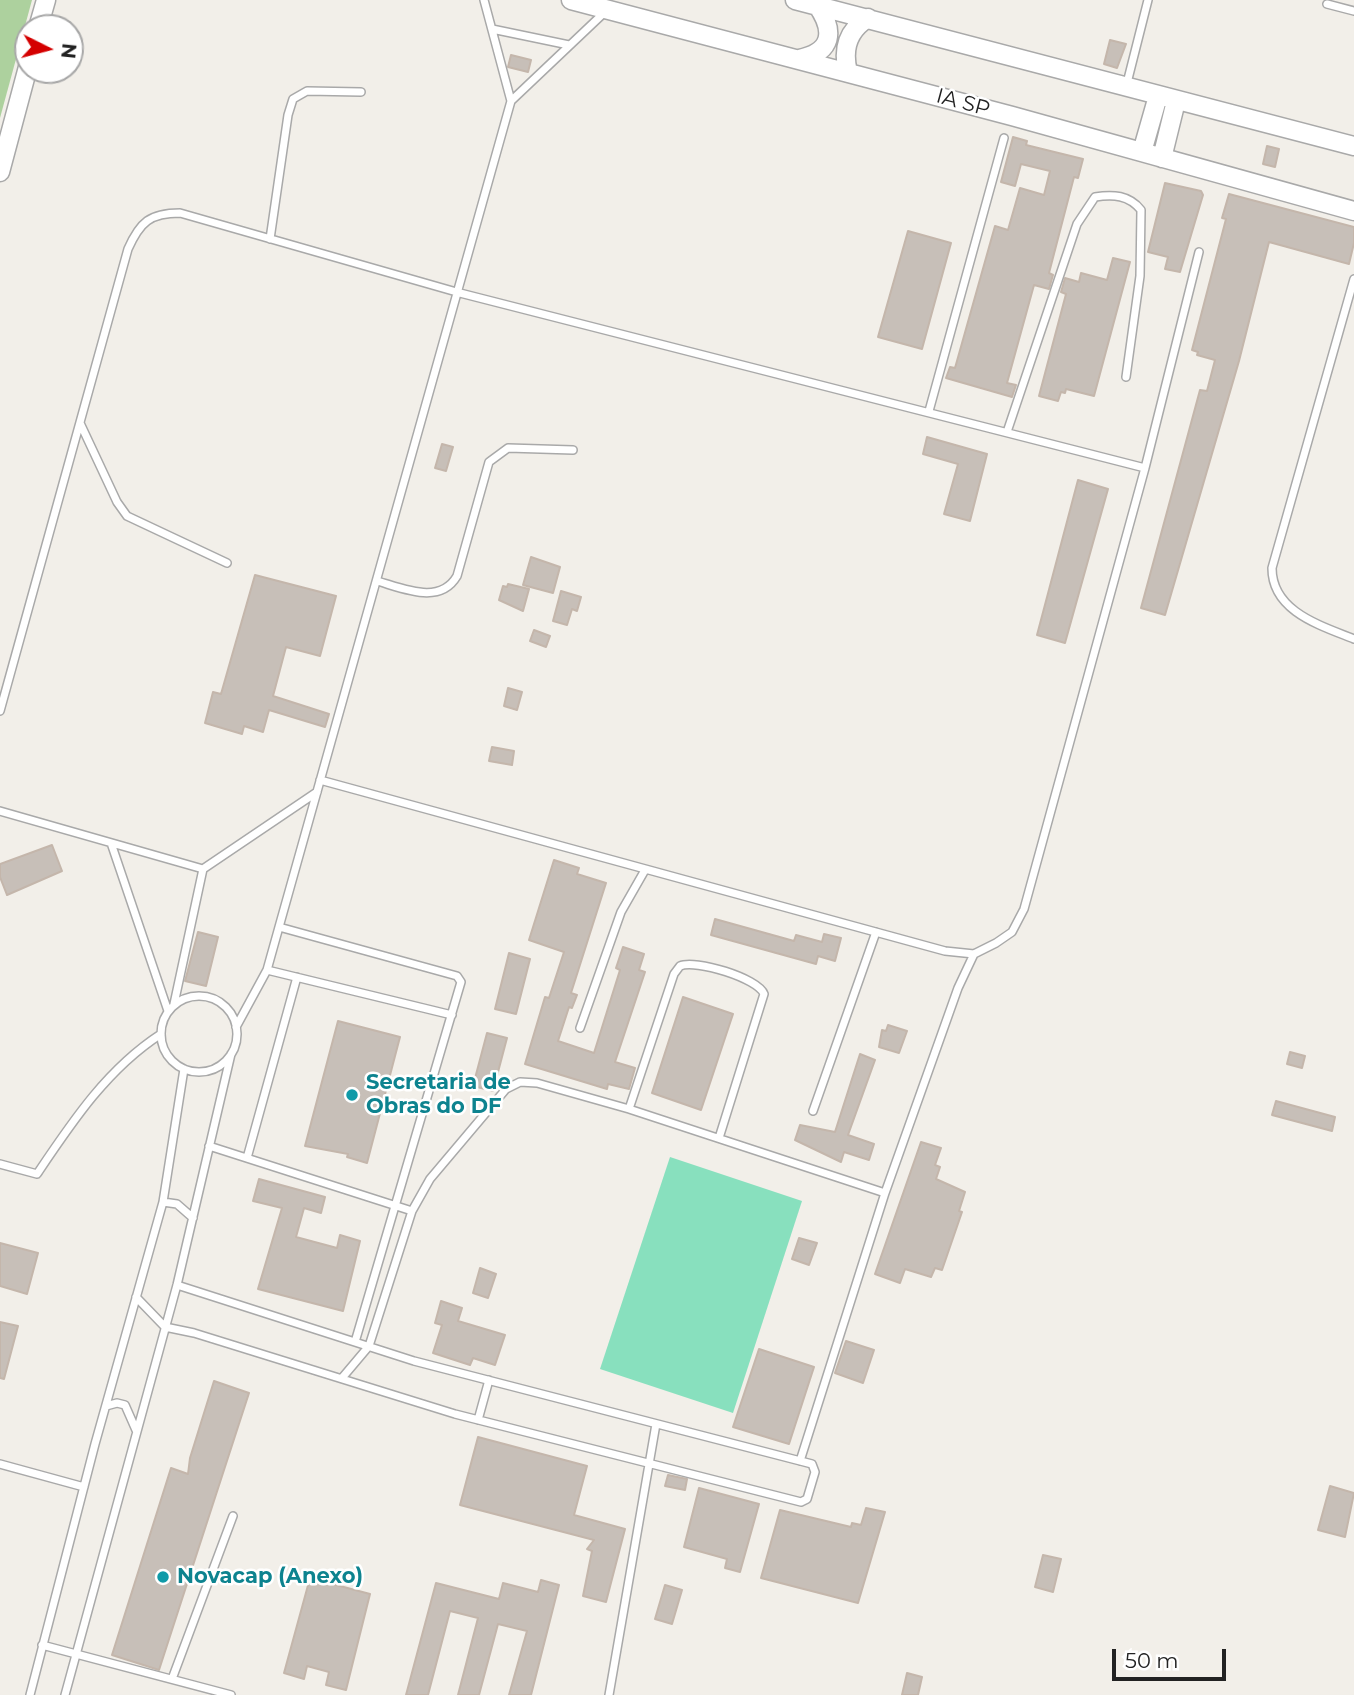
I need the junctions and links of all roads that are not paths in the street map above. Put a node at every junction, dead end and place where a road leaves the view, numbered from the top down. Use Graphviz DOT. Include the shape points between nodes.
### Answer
graph roads {
  1 [pos="484,0"];
  2 [pos="570,0"];
  3 [pos="795,0"];
  4 [pos="1148,0"];
  5 [pos="1327,4"];
  6 [pos="1340,4"];
  7 [pos="817,5"];
  8 [pos="607,10"];
  9 [pos="1354,11"];
  10 [pos="868,18"];
  11 [pos="492,29"];
  12 [pos="569,46"];
  13 [pos="799,59"];
  14 [pos="848,72"];
  15 [pos="23,84"];
  16 [pos="1126,88"];
  17 [pos="361,92"];
  18 [pos="1158,96"];
  19 [pos="512,101"];
  20 [pos="1176,101"];
  21 [pos="1003,138"];
  22 [pos="1354,146"];
  23 [pos="1142,152"];
  24 [pos="1162,158"];
  25 [pos="0,172"];
  26 [pos="1354,211"];
  27 [pos="270,239"];
  28 [pos="1199,252"];
  29 [pos="1354,279"];
  30 [pos="460,293"];
  31 [pos="1126,377"];
  32 [pos="929,411"];
  33 [pos="79,423"];
  34 [pos="1007,432"];
  35 [pos="573,450"];
  36 [pos="1145,468"];
  37 [pos="227,562"];
  38 [pos="377,581"];
  39 [pos="1354,639"];
  40 [pos="0,711"];
  41 [pos="320,780"];
  42 [pos="317,792"];
  43 [pos="0,811"];
  44 [pos="111,843"];
  45 [pos="203,869"];
  46 [pos="645,870"];
  47 [pos="279,928"];
  48 [pos="876,932"];
  49 [pos="974,954"];
  50 [pos="267,970"];
  51 [pos="297,977"];
  52 [pos="171,1008"];
  53 [pos="452,1015"];
  54 [pos="236,1027"];
  55 [pos="580,1028"];
  56 [pos="161,1034"];
  57 [pos="231,1054"];
  58 [pos="184,1069"];
  59 [pos="629,1109"];
  60 [pos="813,1111"];
  61 [pos="719,1138"];
  62 [pos="209,1146"];
  63 [pos="247,1158"];
  64 [pos="0,1164"];
  65 [pos="885,1193"];
  66 [pos="163,1202"];
  67 [pos="396,1206"];
  68 [pos="412,1211"];
  69 [pos="193,1218"];
  70 [pos="177,1284"];
  71 [pos="136,1297"];
  72 [pos="164,1327"];
  73 [pos="355,1342"];
  74 [pos="369,1346"];
  75 [pos="342,1378"];
  76 [pos="489,1380"];
  77 [pos="106,1406"];
  78 [pos="478,1420"];
  79 [pos="656,1423"];
  80 [pos="136,1431"];
  81 [pos="800,1461"];
  82 [pos="650,1462"];
  83 [pos="0,1464"];
  84 [pos="84,1487"];
  85 [pos="233,1516"];
  86 [pos="42,1645"];
  87 [pos="75,1654"];
  88 [pos="172,1679"];
  89 [pos="30,1695"];
  90 [pos="65,1695"];
  91 [pos="231,1695"];
  92 [pos="609,1695"];
  1 -- 11 [label="lane"];
  2 -- 8 [label="street, IA SP"];
  3 -- 7 [label="street"];
  4 -- 16 [label="lane"];
  5 -- 6 [label="lane"];
  6 -- 9 [label="lane"];
  7 -- 10 [label="street"];
  7 -- 13 [label="street" via="829,28 828,40 821,51"];
  8 -- 12 [label="lane"];
  8 -- 13 [label="street, IA SP"];
  10 -- 14 [label="street" via="851,33 846,48"];
  10 -- 16 [label="street"];
  11 -- 12 [label="lane"];
  11 -- 19 [label="lane"];
  12 -- 19 [label="lane"];
  13 -- 14 [label="street, IA SP"];
  14 -- 23 [label="street, IA SP"];
  15 -- 25 [label="street"];
  16 -- 18 [label="street"];
  17 -- 27 [label="lane" via="307,91 293,99"];
  18 -- 20 [label="street"];
  18 -- 23 [label="street"];
  19 -- 30 [label="lane"];
  20 -- 22 [label="street"];
  20 -- 24 [label="street"];
  21 -- 32 [label="lane"];
  23 -- 24 [label="street, IA SP"];
  24 -- 26 [label="street, IA SP"];
  27 -- 30 [label="lane"];
  27 -- 33 [label="lane" via="180,213 148,218 128,249"];
  28 -- 36 [label="lane"];
  29 -- 39 [label="lane" via="1272,568 1275,593 1296,612"];
  30 -- 32 [label="lane"];
  30 -- 38 [label="lane"];
  31 -- 34 [label="lane" via="1140,276 1141,210 1125,198 1095,197 1077,224"];
  32 -- 34 [label="lane"];
  33 -- 37 [label="lane" via="127,516"];
  33 -- 40 [label="lane"];
  34 -- 36 [label="lane"];
  35 -- 38 [label="lane" via="508,448 489,462 450,588 441,593 414,591"];
  36 -- 49 [label="lane" via="1024,909 1012,932"];
  38 -- 41 [label="lane"];
  41 -- 42 [label="lane"];
  41 -- 46 [label="lane"];
  42 -- 45 [label="lane"];
  42 -- 47 [label="lane"];
  43 -- 44 [label="lane"];
  44 -- 45 [label="lane"];
  44 -- 52 [label="lane"];
  45 -- 52 [label="lane"];
  46 -- 48 [label="lane"];
  46 -- 55 [label="lane" via="621,912"];
  47 -- 50 [label="lane"];
  47 -- 53 [label="lane" via="457,976 461,982"];
  48 -- 49 [label="lane"];
  48 -- 60 [label="lane"];
  49 -- 65 [label="lane"];
  50 -- 51 [label="lane"];
  50 -- 54 [label="lane"];
  51 -- 53 [label="lane"];
  51 -- 63 [label="lane"];
  52 -- 54 [label="lane" via="195,996 216,1000"];
  52 -- 56 [label="lane"];
  53 -- 67 [label="lane"];
  54 -- 57 [label="lane"];
  56 -- 58 [label="lane" via="167,1055"];
  56 -- 64 [label="lane" via="134,1051 76,1115 37,1174"];
  57 -- 58 [label="lane" via="210,1070"];
  57 -- 62 [label="lane"];
  58 -- 66 [label="lane"];
  59 -- 61 [label="lane"];
  59 -- 61 [label="lane" via="674,974 680,966 698,963 758,985 764,994"];
  59 -- 68 [label="lane" via="537,1083 506,1089 430,1179"];
  61 -- 65 [label="lane"];
  62 -- 63 [label="lane"];
  62 -- 69 [label="lane"];
  63 -- 67 [label="lane"];
  65 -- 81 [label="lane"];
  66 -- 69 [label="lane" via="177,1204"];
  66 -- 71 [label="lane"];
  67 -- 68 [label="lane"];
  67 -- 73 [label="lane"];
  68 -- 74 [label="lane"];
  69 -- 70 [label="lane"];
  70 -- 72 [label="lane"];
  70 -- 73 [label="lane"];
  71 -- 72 [label="lane"];
  71 -- 77 [label="lane"];
  72 -- 75 [label="lane"];
  72 -- 80 [label="lane"];
  73 -- 74 [label="lane"];
  74 -- 75 [label="lane"];
  74 -- 76 [label="lane"];
  75 -- 78 [label="lane"];
  76 -- 78 [label="lane"];
  76 -- 79 [label="lane"];
  77 -- 80 [label="lane" via="125,1405"];
  77 -- 84 [label="lane"];
  78 -- 82 [label="lane"];
  79 -- 81 [label="lane"];
  79 -- 82 [label="lane"];
  80 -- 87 [label="lane"];
  81 -- 82 [label="lane" via="816,1468 807,1499 801,1502"];
  82 -- 92 [label="lane"];
  83 -- 84 [label="lane"];
  84 -- 86 [label="lane"];
  85 -- 88 [label="lane"];
  86 -- 87 [label="lane"];
  86 -- 89 [label="lane"];
  87 -- 88 [label="lane"];
  87 -- 90 [label="lane"];
  88 -- 91 [label="lane"];
}
